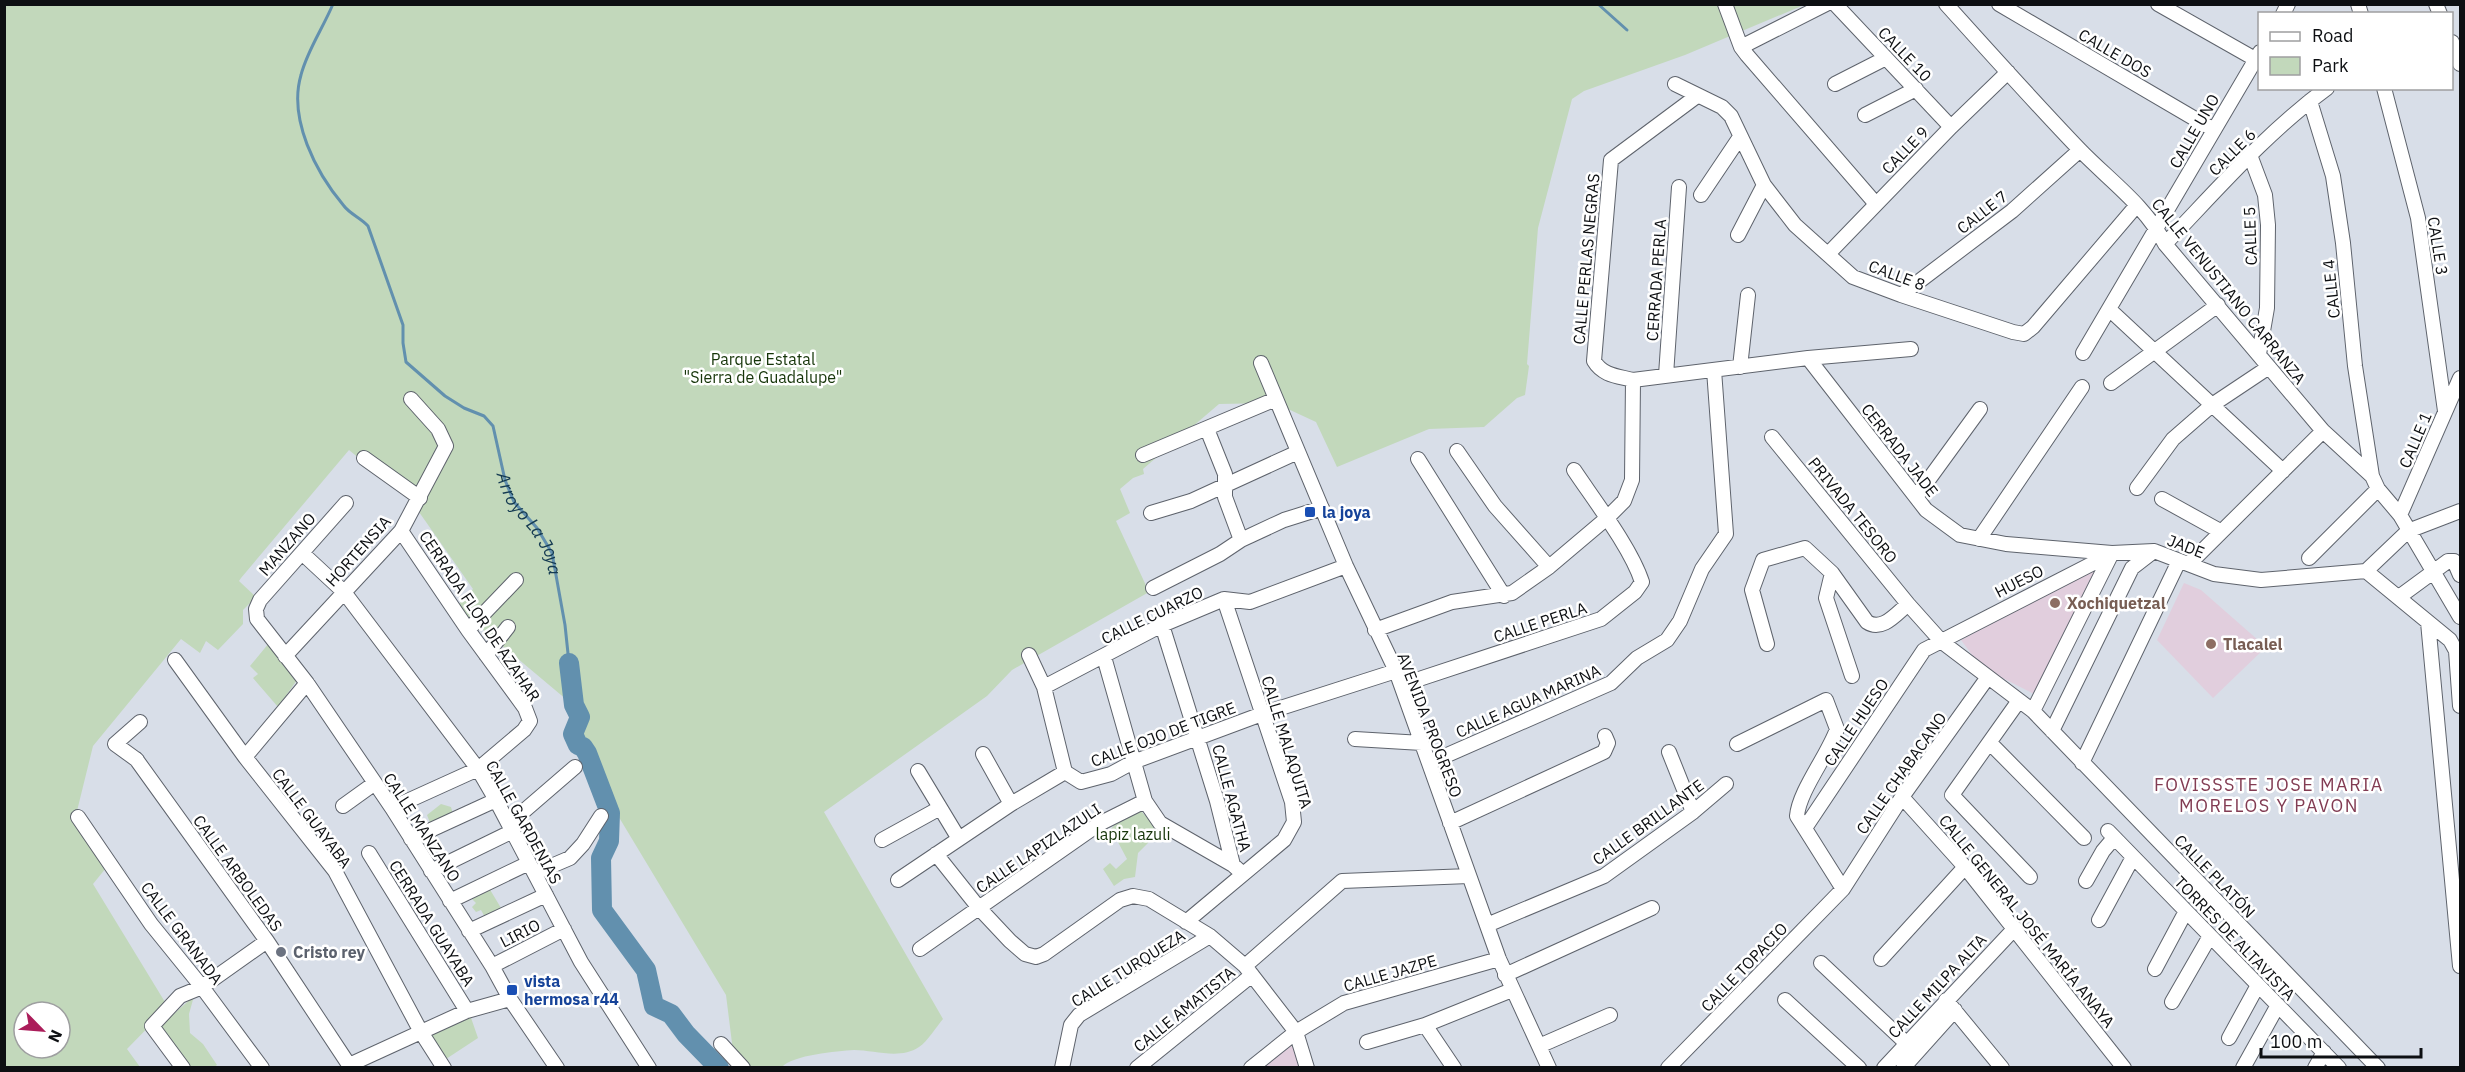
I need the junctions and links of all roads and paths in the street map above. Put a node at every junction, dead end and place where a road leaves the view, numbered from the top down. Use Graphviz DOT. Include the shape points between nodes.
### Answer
graph roads {
  1 [pos="1725,4"];
  2 [pos="1826,4"];
  3 [pos="1835,4"];
  4 [pos="1946,4"];
  5 [pos="1999,4"];
  6 [pos="2158,4"];
  7 [pos="1741,47"];
  8 [pos="2453,47"];
  9 [pos="2257,56"];
  10 [pos="1886,58"];
  11 [pos="2460,64"];
  12 [pos="2008,72"];
  13 [pos="1675,84"];
  14 [pos="1835,84"];
  15 [pos="1916,89"];
  16 [pos="2324,90"];
  17 [pos="2385,90"];
  18 [pos="1697,96"];
  19 [pos="2310,101"];
  20 [pos="1865,115"];
  21 [pos="1951,127"];
  22 [pos="2214,130"];
  23 [pos="1740,137"];
  24 [pos="2080,150"];
  25 [pos="2250,155"];
  26 [pos="1764,185"];
  27 [pos="1679,187"];
  28 [pos="1701,195"];
  29 [pos="1876,204"];
  30 [pos="2137,205"];
  31 [pos="2157,227"];
  32 [pos="1738,235"];
  33 [pos="2165,244"];
  34 [pos="1828,254"];
  35 [pos="1748,295"];
  36 [pos="1901,295"];
  37 [pos="2218,305"];
  38 [pos="2109,309"];
  39 [pos="1911,350"];
  40 [pos="2155,352"];
  41 [pos="2083,353"];
  42 [pos="2259,354"];
  43 [pos="1808,358"];
  44 [pos="1261,363"];
  45 [pos="1740,367"];
  46 [pos="2269,367"];
  47 [pos="1714,370"];
  48 [pos="1666,375"];
  49 [pos="2460,378"];
  50 [pos="1634,380"];
  51 [pos="2110,383"];
  52 [pos="2082,387"];
  53 [pos="411,399"];
  54 [pos="1276,399"];
  55 [pos="2212,405"];
  56 [pos="1980,410"];
  57 [pos="2445,411"];
  58 [pos="1207,429"];
  59 [pos="2323,431"];
  60 [pos="1773,437"];
  61 [pos="1457,451"];
  62 [pos="1298,452"];
  63 [pos="1143,455"];
  64 [pos="364,458"];
  65 [pos="1418,459"];
  66 [pos="1574,470"];
  67 [pos="2283,471"];
  68 [pos="2375,483"];
  69 [pos="1224,485"];
  70 [pos="2137,488"];
  71 [pos="1916,497"];
  72 [pos="420,498"];
  73 [pos="2162,499"];
  74 [pos="346,503"];
  75 [pos="1322,508"];
  76 [pos="2460,511"];
  77 [pos="1151,513"];
  78 [pos="2400,515"];
  79 [pos="1607,518"];
  80 [pos="401,531"];
  81 [pos="2220,531"];
  82 [pos="2409,531"];
  83 [pos="1979,539"];
  84 [pos="1241,540"];
  85 [pos="2154,551"];
  86 [pos="2112,553"];
  87 [pos="302,554"];
  88 [pos="2309,558"];
  89 [pos="2184,563"];
  90 [pos="1346,566"];
  91 [pos="1549,567"];
  92 [pos="2366,571"];
  93 [pos="2432,572"];
  94 [pos="1832,573"];
  95 [pos="2460,575"];
  96 [pos="516,580"];
  97 [pos="1153,588"];
  98 [pos="344,592"];
  99 [pos="1504,596"];
  100 [pos="2399,597"];
  101 [pos="1224,599"];
  102 [pos="1854,604"];
  103 [pos="1908,604"];
  104 [pos="256,609"];
  105 [pos="1832,616"];
  106 [pos="2460,617"];
  107 [pos="2428,622"];
  108 [pos="1162,625"];
  109 [pos="508,627"];
  110 [pos="468,630"];
  111 [pos="1375,630"];
  112 [pos="1942,642"];
  113 [pos="1767,644"];
  114 [pos="486,655"];
  115 [pos="1029,655"];
  116 [pos="285,656"];
  117 [pos="1104,657"];
  118 [pos="175,660"];
  119 [pos="1396,671"];
  120 [pos="1852,676"];
  121 [pos="1988,677"];
  122 [pos="307,682"];
  123 [pos="1401,685"];
  124 [pos="1044,687"];
  125 [pos="2018,702"];
  126 [pos="2460,706"];
  127 [pos="2033,711"];
  128 [pos="1262,714"];
  129 [pos="140,722"];
  130 [pos="2052,731"];
  131 [pos="1605,736"];
  132 [pos="1198,739"];
  133 [pos="1355,739"];
  134 [pos="1422,743"];
  135 [pos="1990,743"];
  136 [pos="1737,744"];
  137 [pos="1670,752"];
  138 [pos="983,754"];
  139 [pos="245,757"];
  140 [pos="1133,762"];
  141 [pos="1429,763"];
  142 [pos="2082,763"];
  143 [pos="575,767"];
  144 [pos="477,769"];
  145 [pos="918,771"];
  146 [pos="1065,772"];
  147 [pos="375,783"];
  148 [pos="1726,784"];
  149 [pos="1902,797"];
  150 [pos="496,800"];
  151 [pos="1144,801"];
  152 [pos="1011,804"];
  153 [pos="343,806"];
  154 [pos="392,808"];
  155 [pos="940,808"];
  156 [pos="1693,812"];
  157 [pos="601,816"];
  158 [pos="78,817"];
  159 [pos="1450,823"];
  160 [pos="511,828"];
  161 [pos="1805,828"];
  162 [pos="2084,838"];
  163 [pos="411,839"];
  164 [pos="958,839"];
  165 [pos="882,840"];
  166 [pos="369,853"];
  167 [pos="936,854"];
  168 [pos="2133,857"];
  169 [pos="1965,867"];
  170 [pos="532,868"];
  171 [pos="1238,869"];
  172 [pos="431,871"];
  173 [pos="1468,876"];
  174 [pos="2030,877"];
  175 [pos="898,880"];
  176 [pos="2086,881"];
  177 [pos="1843,889"];
  178 [pos="546,895"];
  179 [pos="450,901"];
  180 [pos="979,908"];
  181 [pos="1652,908"];
  182 [pos="2186,911"];
  183 [pos="2099,920"];
  184 [pos="1186,922"];
  185 [pos="1487,926"];
  186 [pos="2015,928"];
  187 [pos="564,929"];
  188 [pos="469,931"];
  189 [pos="1210,936"];
  190 [pos="2210,936"];
  191 [pos="267,941"];
  192 [pos="920,949"];
  193 [pos="1499,959"];
  194 [pos="1881,959"];
  195 [pos="1821,963"];
  196 [pos="492,966"];
  197 [pos="2460,966"];
  198 [pos="2156,969"];
  199 [pos="1249,971"];
  200 [pos="1505,975"];
  201 [pos="2258,985"];
  202 [pos="202,987"];
  203 [pos="1512,990"];
  204 [pos="510,999"];
  205 [pos="1785,1000"];
  206 [pos="2172,1002"];
  207 [pos="1951,1005"];
  208 [pos="2278,1005"];
  209 [pos="467,1011"];
  210 [pos="1610,1015"];
  211 [pos="1425,1024"];
  212 [pos="421,1032"];
  213 [pos="1296,1032"];
  214 [pos="2229,1038"];
  215 [pos="1367,1042"];
  216 [pos="1905,1042"];
  217 [pos="721,1044"];
  218 [pos="1539,1046"];
  219 [pos="2324,1052"];
  220 [pos="350,1066"];
  221 [pos="183,1068"];
  222 [pos="262,1068"];
  223 [pos="444,1068"];
  224 [pos="557,1068"];
  225 [pos="649,1068"];
  226 [pos="743,1068"];
  227 [pos="1062,1068"];
  228 [pos="1137,1068"];
  229 [pos="1251,1068"];
  230 [pos="1307,1068"];
  231 [pos="1454,1068"];
  232 [pos="1550,1068"];
  233 [pos="1668,1068"];
  234 [pos="1859,1068"];
  235 [pos="1884,1068"];
  236 [pos="1903,1068"];
  237 [pos="2002,1068"];
  238 [pos="2124,1068"];
  239 [pos="2243,1068"];
  240 [pos="2315,1068"];
  241 [pos="2339,1068"];
  242 [pos="2378,1068"];
  1 -- 7 [label="street"];
  2 -- 7 [label="street"];
  3 -- 10 [label="street, CALLE 10"];
  4 -- 12 [label="street, CALLE VENUSTIANO CARRANZA"];
  5 -- 22 [label="street, CALLE DOS"];
  6 -- 9 [label="street"];
  7 -- 29 [label="street"];
  8 -- 11 [label="street"];
  9 -- 22 [label="street, CALLE UNO"];
  10 -- 14 [label="street"];
  10 -- 15 [label="street, CALLE 10"];
  12 -- 21 [label="street, CALLE 9"];
  12 -- 24 [label="street, CALLE VENUSTIANO CARRANZA"];
  13 -- 18 [label="street, CALLE 8"];
  15 -- 20 [label="street"];
  15 -- 21 [label="street, CALLE 10"];
  16 -- 19 [label="street, CALLE 6"];
  17 -- 57 [label="street, CALLE 3" via="2418,218"];
  18 -- 23 [label="street, CALLE 8" via="1722,107 1731,116"];
  18 -- 50 [label="street, CALLE PERLAS NEGRAS" via="1611,160 1594,361 1606,374"];
  19 -- 25 [label="street, CALLE 6"];
  19 -- 68 [label="street, CALLE 4" via="2332,176 2355,366"];
  21 -- 29 [label="street, CALLE 9"];
  22 -- 31 [label="street, CALLE UNO"];
  23 -- 26 [label="street, CALLE 8"];
  23 -- 28 [label="street"];
  24 -- 30 [label="street, CALLE VENUSTIANO CARRANZA"];
  24 -- 36 [label="street, CALLE 7" via="2012,211"];
  25 -- 33 [label="street, CALLE 6"];
  25 -- 42 [label="street, CALLE 5" via="2265,195 2268,225 2268,308"];
  26 -- 32 [label="street"];
  26 -- 34 [label="street, CALLE 8" via="1795,225"];
  27 -- 48 [label="street, CERRADA PERLA"];
  29 -- 34 [label="street, CALLE 9"];
  30 -- 31 [label="street, CALLE VENUSTIANO CARRANZA"];
  30 -- 36 [label="street, CALLE 8" via="2024,334"];
  31 -- 33 [label="street, CALLE VENUSTIANO CARRANZA"];
  31 -- 38 [label="street, CALLE UNO"];
  33 -- 37 [label="street, CALLE VENUSTIANO CARRANZA"];
  34 -- 36 [label="street, CALLE 8" via="1854,277"];
  35 -- 45 [label="street"];
  37 -- 40 [label="street"];
  37 -- 42 [label="street, CALLE VENUSTIANO CARRANZA"];
  38 -- 40 [label="street"];
  38 -- 41 [label="street, CALLE UNO"];
  39 -- 43 [label="street"];
  40 -- 51 [label="street"];
  40 -- 55 [label="street"];
  42 -- 46 [label="street, CALLE VENUSTIANO CARRANZA"];
  43 -- 45 [label="street"];
  43 -- 71 [label="street, CERRADA JADE"];
  44 -- 54 [label="street, AVENIDA PROGRESO"];
  45 -- 47 [label="street"];
  46 -- 55 [label="street"];
  46 -- 59 [label="street, CALLE VENUSTIANO CARRANZA"];
  47 -- 48 [label="street"];
  47 -- 141 [label="street, CALLE AGUA MARINA" via="1726,534 1702,569 1680,621 1667,640 1637,658 1611,683"];
  48 -- 50 [label="street"];
  49 -- 57 [label="street, CALLE 1"];
  50 -- 79 [label="street" via="1632,480 1624,501"];
  52 -- 83 [label="street"];
  53 -- 72 [label="street, HORTENSIA" via="438,429 447,446"];
  54 -- 58 [label="street"];
  54 -- 62 [label="street, AVENIDA PROGRESO"];
  55 -- 67 [label="street"];
  55 -- 70 [label="street" via="2173,439"];
  56 -- 71 [label="street"];
  57 -- 78 [label="street, CALLE 1"];
  58 -- 63 [label="street"];
  58 -- 69 [label="street" via="1225,474"];
  59 -- 67 [label="street"];
  59 -- 68 [label="street, CALLE VENUSTIANO CARRANZA"];
  60 -- 103 [label="street, PRIVADA TESORO"];
  61 -- 91 [label="street" via="1495,506"];
  62 -- 69 [label="street"];
  62 -- 75 [label="street, AVENIDA PROGRESO"];
  64 -- 72 [label="street"];
  65 -- 99 [label="street"];
  66 -- 79 [label="street"];
  67 -- 81 [label="street"];
  68 -- 78 [label="street, CALLE VENUSTIANO CARRANZA"];
  68 -- 88 [label="street"];
  69 -- 77 [label="street" via="1191,501"];
  69 -- 84 [label="street"];
  71 -- 83 [label="street, CERRADA JADE" via="1926,510 1960,535"];
  72 -- 80 [label="street, HORTENSIA"];
  73 -- 81 [label="street"];
  74 -- 87 [label="street, MANZANO"];
  75 -- 84 [label="street"];
  75 -- 90 [label="street, AVENIDA PROGRESO"];
  76 -- 82 [label="street"];
  78 -- 82 [label="street, CALLE VENUSTIANO CARRANZA"];
  79 -- 91 [label="street"];
  79 -- 123 [label="street, CALLE PERLA" via="1642,582 1601,620"];
  80 -- 98 [label="street, HORTENSIA"];
  80 -- 110 [label="street, CERRADA FLOR DE AZAHAR"];
  81 -- 89 [label="street"];
  82 -- 92 [label="street"];
  82 -- 93 [label="street, CALLE VENUSTIANO CARRANZA"];
  83 -- 86 [label="street, CERRADA JADE"];
  84 -- 97 [label="street"];
  85 -- 86 [label="street, JADE"];
  85 -- 89 [label="street, JADE"];
  85 -- 130 [label="street" via="2132,568"];
  86 -- 112 [label="street, HUESO"];
  86 -- 127 [label="street"];
  87 -- 98 [label="street, CALLE GARDENIAS"];
  87 -- 104 [label="street, MANZANO"];
  89 -- 92 [label="street, JADE" via="2214,574 2261,580"];
  89 -- 142 [label="street"];
  90 -- 101 [label="street, CALLE CUARZO" via="1250,602"];
  90 -- 111 [label="street, AVENIDA PROGRESO"];
  91 -- 99 [label="street"];
  92 -- 100 [label="street"];
  93 -- 95 [label="street" via="2451,560"];
  93 -- 100 [label="street"];
  93 -- 106 [label="street, CALLE VENUSTIANO CARRANZA"];
  94 -- 102 [label="street"];
  94 -- 105 [label="street" via="1826,598"];
  94 -- 113 [label="street" via="1805,548 1763,560 1752,590"];
  96 -- 110 [label="street"];
  98 -- 116 [label="street, HORTENSIA"];
  98 -- 144 [label="street, CALLE GARDENIAS"];
  99 -- 111 [label="street" via="1452,602"];
  100 -- 107 [label="street"];
  101 -- 108 [label="street, CALLE CUARZO"];
  101 -- 128 [label="street, CALLE MALAQUITA"];
  102 -- 103 [label="street" via="1874,627 1881,626"];
  102 -- 105 [label="street"];
  103 -- 112 [label="street, PRIVADA TESORO"];
  104 -- 116 [label="street, CALLE MANZANO" via="257,618"];
  105 -- 120 [label="street"];
  107 -- 126 [label="street" via="2450,640 2456,651"];
  107 -- 197 [label="street"];
  108 -- 117 [label="street, CALLE CUARZO"];
  108 -- 132 [label="street, CALLE AGATHA"];
  109 -- 114 [label="street"];
  110 -- 114 [label="street, CERRADA FLOR DE AZAHAR"];
  111 -- 119 [label="street, AVENIDA PROGRESO"];
  112 -- 121 [label="street, CALLE PLATÓN"];
  112 -- 161 [label="street, CALLE HUESO" via="1924,650"];
  114 -- 144 [label="street, CERRADA FLOR DE AZAHAR" via="525,708 530,721"];
  115 -- 124 [label="street"];
  116 -- 122 [label="street, CALLE MANZANO"];
  117 -- 124 [label="street, CALLE CUARZO"];
  117 -- 140 [label="street"];
  118 -- 139 [label="street, CALLE GUAYABA"];
  119 -- 123 [label="street, AVENIDA PROGRESO"];
  119 -- 128 [label="street, CALLE OJO DE TIGRE"];
  121 -- 125 [label="street, CALLE PLATÓN"];
  121 -- 149 [label="street, CALLE CHABACANO"];
  122 -- 139 [label="street"];
  122 -- 147 [label="street, CALLE MANZANO"];
  123 -- 134 [label="street, AVENIDA PROGRESO"];
  124 -- 146 [label="street"];
  125 -- 127 [label="street, CALLE PLATÓN"];
  125 -- 135 [label="street"];
  127 -- 130 [label="street, CALLE PLATÓN"];
  128 -- 132 [label="street, CALLE OJO DE TIGRE"];
  128 -- 171 [label="street, CALLE MALAQUITA" via="1292,802 1294,822 1284,840"];
  129 -- 191 [label="street, CALLE ARBOLEDAS" via="114,744 136,760"];
  130 -- 142 [label="street, CALLE PLATÓN"];
  131 -- 159 [label="street" via="1605,752"];
  132 -- 140 [label="street, CALLE OJO DE TIGRE"];
  132 -- 171 [label="street, CALLE AGATHA"];
  133 -- 134 [label="street"];
  134 -- 141 [label="street, AVENIDA PROGRESO"];
  135 -- 162 [label="street"];
  135 -- 174 [label="street" via="1952,795"];
  136 -- 161 [label="street" via="1826,700 1837,729 1798,807 1797,816"];
  137 -- 156 [label="street"];
  138 -- 152 [label="street"];
  139 -- 212 [label="street, CALLE GUAYABA" via="335,871"];
  140 -- 146 [label="street, CALLE OJO DE TIGRE" via="1111,774 1081,782"];
  140 -- 151 [label="street"];
  141 -- 159 [label="street, AVENIDA PROGRESO"];
  142 -- 242 [label="street, CALLE PLATÓN"];
  143 -- 160 [label="street"];
  144 -- 150 [label="street, CALLE GARDENIAS"];
  144 -- 154 [label="street"];
  145 -- 155 [label="street"];
  146 -- 152 [label="street"];
  147 -- 153 [label="street"];
  147 -- 154 [label="street, CALLE MANZANO"];
  148 -- 156 [label="street, CALLE BRILLANTE"];
  149 -- 169 [label="street, CALLE GENERAL JOSÉ MARÍA ANAYA"];
  149 -- 177 [label="street, CALLE CHABACANO"];
  150 -- 160 [label="street, CALLE GARDENIAS"];
  150 -- 163 [label="street"];
  151 -- 171 [label="street" via="1160,823"];
  151 -- 180 [label="street, CALLE LAPIZLAZULI" via="1099,824"];
  152 -- 164 [label="street"];
  154 -- 163 [label="street, CALLE MANZANO"];
  155 -- 164 [label="street"];
  155 -- 165 [label="street"];
  156 -- 185 [label="street, CALLE BRILLANTE" via="1604,876"];
  157 -- 170 [label="street" via="570,858"];
  158 -- 202 [label="street, CALLE GRANADA" via="151,924"];
  159 -- 173 [label="street, AVENIDA PROGRESO"];
  160 -- 170 [label="street, CALLE GARDENIAS"];
  160 -- 172 [label="street"];
  161 -- 177 [label="street"];
  163 -- 172 [label="street, CALLE MANZANO"];
  164 -- 167 [label="street"];
  166 -- 209 [label="street, CERRADA GUAYABA"];
  167 -- 175 [label="street"];
  167 -- 180 [label="street"];
  168 -- 176 [label="street, TORRES DE ALTAVISTA" via="2111,835"];
  168 -- 182 [label="street, TORRES DE ALTAVISTA"];
  168 -- 183 [label="street"];
  169 -- 186 [label="street, CALLE GENERAL JOSÉ MARÍA ANAYA"];
  169 -- 194 [label="street"];
  170 -- 178 [label="street, CALLE GARDENIAS"];
  170 -- 179 [label="street"];
  171 -- 184 [label="street, CALLE MALAQUITA"];
  172 -- 179 [label="street, CALLE MANZANO"];
  173 -- 185 [label="street, AVENIDA PROGRESO"];
  173 -- 199 [label="street, CALLE AMATISTA" via="1342,881"];
  177 -- 233 [label="street, CALLE TOPACIO"];
  178 -- 187 [label="street, CALLE GARDENIAS"];
  178 -- 188 [label="street"];
  179 -- 188 [label="street, CALLE MANZANO"];
  180 -- 184 [label="street" via="1025,954 1036,957 1120,900 1133,896 1149,899"];
  180 -- 192 [label="street, CALLE LAPIZLAZULI"];
  181 -- 200 [label="street"];
  182 -- 190 [label="street, TORRES DE ALTAVISTA"];
  182 -- 198 [label="street"];
  184 -- 189 [label="street"];
  185 -- 193 [label="street, AVENIDA PROGRESO"];
  186 -- 207 [label="street, CALLE MILPA ALTA"];
  186 -- 238 [label="street, CALLE GENERAL JOSÉ MARÍA ANAYA"];
  187 -- 196 [label="street, LIRIO"];
  187 -- 225 [label="street, CALLE GARDENIAS"];
  188 -- 196 [label="street, CALLE MANZANO"];
  189 -- 199 [label="street"];
  189 -- 227 [label="street, CALLE TURQUEZA" via="1079,1016 1071,1025"];
  190 -- 201 [label="street, TORRES DE ALTAVISTA"];
  190 -- 206 [label="street"];
  191 -- 202 [label="street"];
  191 -- 220 [label="street, CALLE ARBOLEDAS"];
  193 -- 200 [label="street, AVENIDA PROGRESO"];
  193 -- 213 [label="street, CALLE JAZPE" via="1344,1003"];
  195 -- 216 [label="street"];
  196 -- 204 [label="street, CALLE MANZANO"];
  199 -- 213 [label="street"];
  199 -- 228 [label="street, CALLE AMATISTA"];
  200 -- 203 [label="street, AVENIDA PROGRESO"];
  201 -- 208 [label="street, TORRES DE ALTAVISTA"];
  201 -- 214 [label="street"];
  202 -- 221 [label="street" via="180,996 152,1026"];
  202 -- 222 [label="street, CALLE GRANADA"];
  203 -- 211 [label="street"];
  203 -- 218 [label="street, AVENIDA PROGRESO"];
  204 -- 209 [label="street"];
  204 -- 224 [label="street, CALLE MANZANO"];
  205 -- 234 [label="street"];
  207 -- 216 [label="street, CALLE MILPA ALTA"];
  207 -- 236 [label="street, CALLE MILPA ALTA"];
  207 -- 237 [label="street"];
  208 -- 219 [label="street, TORRES DE ALTAVISTA"];
  208 -- 239 [label="street"];
  209 -- 212 [label="street"];
  210 -- 218 [label="street"];
  211 -- 215 [label="street"];
  211 -- 231 [label="street"];
  212 -- 220 [label="street"];
  212 -- 223 [label="street, CALLE GUAYABA"];
  213 -- 229 [label="street, CALLE JAZPE"];
  213 -- 230 [label="street"];
  216 -- 235 [label="street, CALLE MILPA ALTA"];
  217 -- 226 [label="street"];
  218 -- 232 [label="street, AVENIDA PROGRESO"];
  219 -- 240 [label="street"];
  219 -- 241 [label="street, TORRES DE ALTAVISTA"];
}
